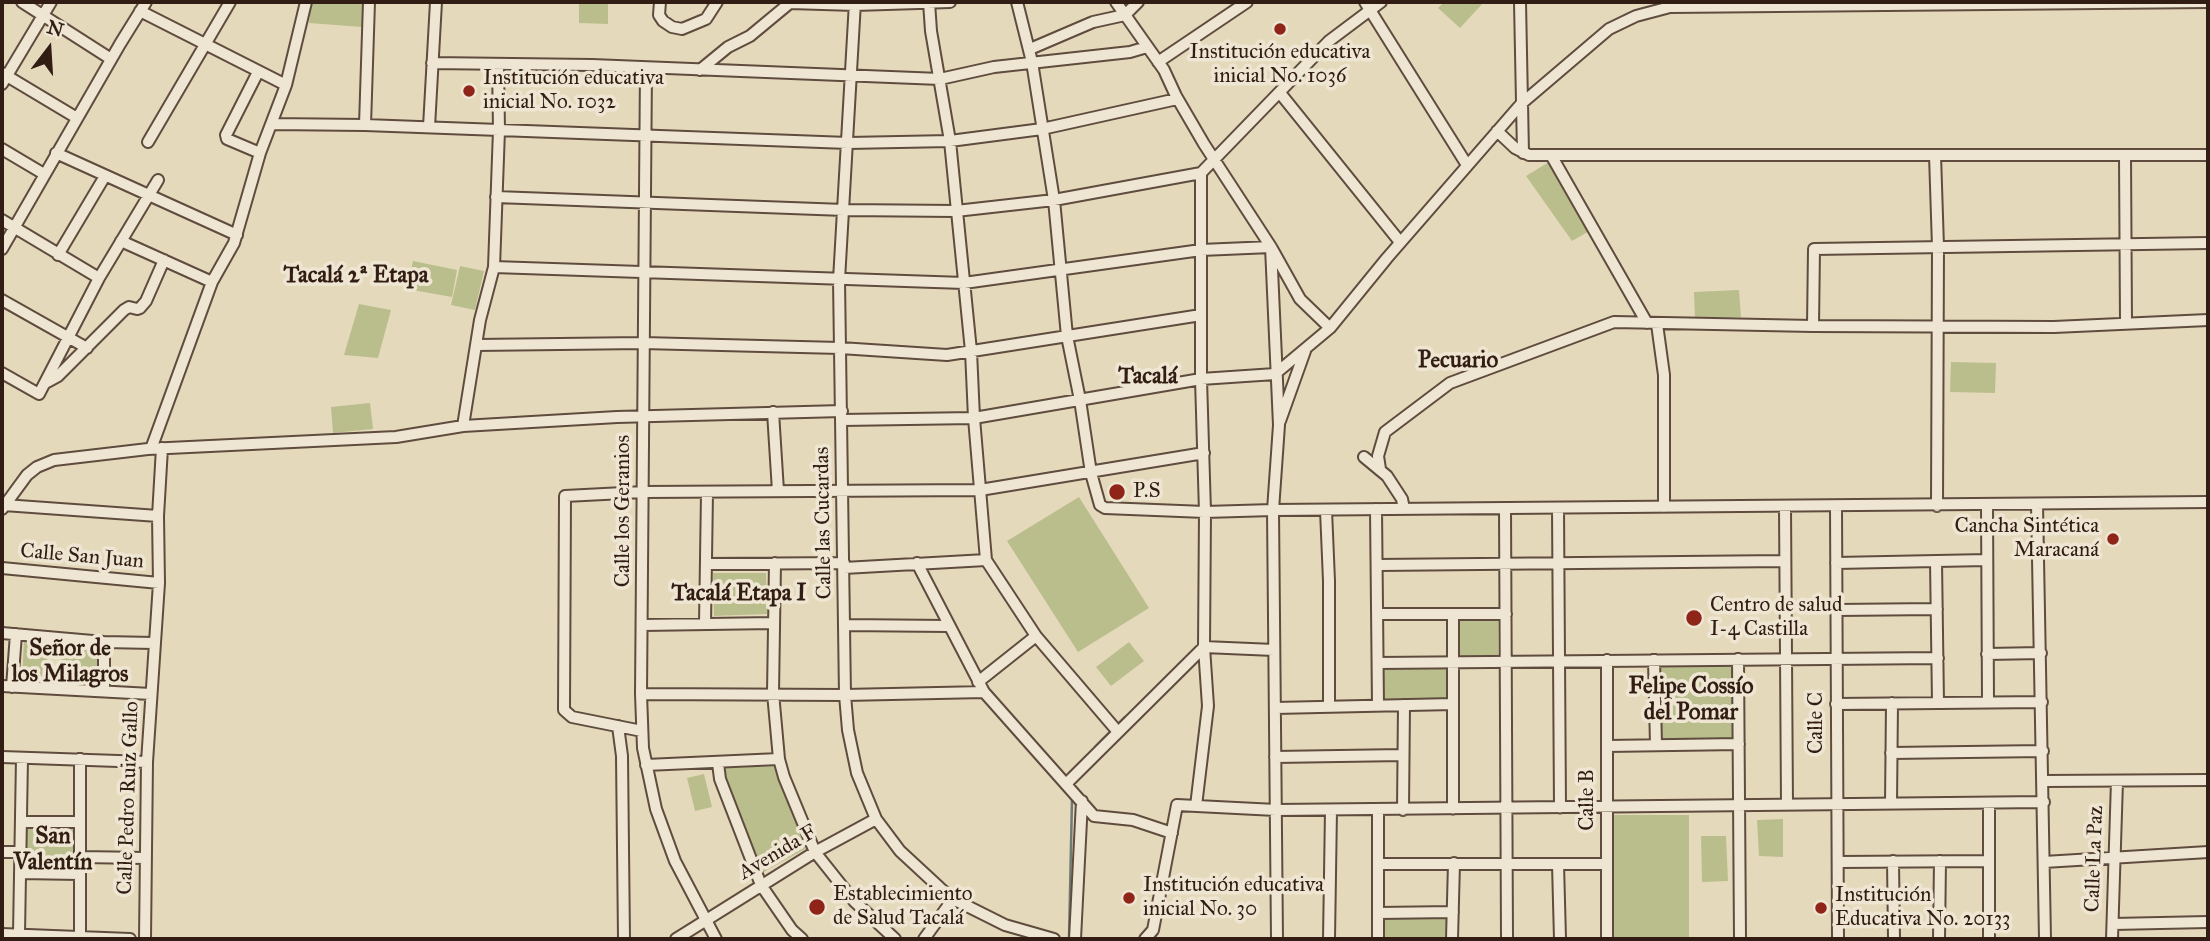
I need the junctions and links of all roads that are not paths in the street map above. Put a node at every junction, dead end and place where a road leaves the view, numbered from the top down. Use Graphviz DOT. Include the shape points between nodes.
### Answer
graph roads {
  1 [pos="22,2"];
  2 [pos="51,2"];
  3 [pos="230,2"];
  4 [pos="306,2"];
  5 [pos="369,2"];
  6 [pos="436,2"];
  7 [pos="660,2"];
  8 [pos="717,2"];
  9 [pos="790,2"];
  10 [pos="950,2"];
  11 [pos="1017,2"];
  12 [pos="1116,2"];
  13 [pos="1138,2"];
  14 [pos="1247,2"];
  15 [pos="1381,2"];
  16 [pos="1520,2"];
  17 [pos="2208,2"];
  18 [pos="855,3"];
  19 [pos="929,3"];
  20 [pos="143,5"];
  21 [pos="1670,5"];
  22 [pos="1368,6"];
  23 [pos="1125,15"];
  24 [pos="42,16"];
  25 [pos="205,45"];
  26 [pos="1147,47"];
  27 [pos="1030,49"];
  28 [pos="111,59"];
  29 [pos="1032,61"];
  30 [pos="1158,62"];
  31 [pos="432,63"];
  32 [pos="498,64"];
  33 [pos="646,68"];
  34 [pos="700,70"];
  35 [pos="258,72"];
  36 [pos="852,75"];
  37 [pos="3,78"];
  38 [pos="940,79"];
  39 [pos="286,85"];
  40 [pos="1280,93"];
  41 [pos="1177,99"];
  42 [pos="1521,104"];
  43 [pos="77,118"];
  44 [pos="272,124"];
  45 [pos="365,125"];
  46 [pos="429,127"];
  47 [pos="1042,129"];
  48 [pos="499,130"];
  49 [pos="1497,131"];
  50 [pos="645,135"];
  51 [pos="950,141"];
  52 [pos="148,142"];
  53 [pos="848,143"];
  54 [pos="2,149"];
  55 [pos="56,153"];
  56 [pos="260,153"];
  57 [pos="1523,153"];
  58 [pos="1551,155"];
  59 [pos="1935,155"];
  60 [pos="2125,155"];
  61 [pos="2208,155"];
  62 [pos="1216,160"];
  63 [pos="1467,165"];
  64 [pos="1201,173"];
  65 [pos="44,174"];
  66 [pos="105,176"];
  67 [pos="158,180"];
  68 [pos="147,195"];
  69 [pos="496,197"];
  70 [pos="1054,200"];
  71 [pos="643,204"];
  72 [pos="844,210"];
  73 [pos="956,211"];
  74 [pos="2,220"];
  75 [pos="15,228"];
  76 [pos="237,234"];
  77 [pos="121,240"];
  78 [pos="1400,242"];
  79 [pos="2208,243"];
  80 [pos="2126,244"];
  81 [pos="1271,247"];
  82 [pos="1938,247"];
  83 [pos="2,249"];
  84 [pos="1201,250"];
  85 [pos="58,255"];
  86 [pos="164,260"];
  87 [pos="494,267"];
  88 [pos="1060,270"];
  89 [pos="643,271"];
  90 [pos="99,278"];
  91 [pos="839,281"];
  92 [pos="212,282"];
  93 [pos="964,283"];
  94 [pos="2,300"];
  95 [pos="1201,315"];
  96 [pos="2208,320"];
  97 [pos="1652,324"];
  98 [pos="2126,324"];
  99 [pos="1813,326"];
  100 [pos="1937,327"];
  101 [pos="1330,328"];
  102 [pos="1067,336"];
  103 [pos="69,337"];
  104 [pos="643,343"];
  105 [pos="476,345"];
  106 [pos="87,348"];
  107 [pos="840,348"];
  108 [pos="971,351"];
  109 [pos="1305,351"];
  110 [pos="2,373"];
  111 [pos="1275,374"];
  112 [pos="1201,379"];
  113 [pos="44,384"];
  114 [pos="1080,400"];
  115 [pos="773,412"];
  116 [pos="842,415"];
  117 [pos="644,417"];
  118 [pos="974,418"];
  119 [pos="1279,425"];
  120 [pos="463,426"];
  121 [pos="157,449"];
  122 [pos="1204,453"];
  123 [pos="1364,457"];
  124 [pos="1380,469"];
  125 [pos="1091,473"];
  126 [pos="980,490"];
  127 [pos="778,491"];
  128 [pos="643,492"];
  129 [pos="843,492"];
  130 [pos="707,493"];
  131 [pos="2208,502"];
  132 [pos="2037,504"];
  133 [pos="1987,505"];
  134 [pos="1836,506"];
  135 [pos="1937,506"];
  136 [pos="3,507"];
  137 [pos="1784,507"];
  138 [pos="1558,508"];
  139 [pos="1664,508"];
  140 [pos="1376,509"];
  141 [pos="1404,509"];
  142 [pos="1505,509"];
  143 [pos="1273,510"];
  144 [pos="1326,510"];
  145 [pos="1205,512"];
  146 [pos="158,516"];
  147 [pos="985,560"];
  148 [pos="1987,560"];
  149 [pos="1784,561"];
  150 [pos="1936,561"];
  151 [pos="775,563"];
  152 [pos="917,563"];
  153 [pos="1505,563"];
  154 [pos="1558,563"];
  155 [pos="1836,563"];
  156 [pos="706,564"];
  157 [pos="844,565"];
  158 [pos="1378,565"];
  159 [pos="2,568"];
  160 [pos="159,583"];
  161 [pos="1937,609"];
  162 [pos="1836,610"];
  163 [pos="1378,614"];
  164 [pos="1453,614"];
  165 [pos="1506,614"];
  166 [pos="774,623"];
  167 [pos="705,624"];
  168 [pos="643,625"];
  169 [pos="844,625"];
  170 [pos="948,626"];
  171 [pos="2,633"];
  172 [pos="16,634"];
  173 [pos="1036,636"];
  174 [pos="104,642"];
  175 [pos="154,643"];
  176 [pos="1204,647"];
  177 [pos="1274,650"];
  178 [pos="2041,653"];
  179 [pos="1987,654"];
  180 [pos="1738,659"];
  181 [pos="1785,659"];
  182 [pos="1938,659"];
  183 [pos="1607,660"];
  184 [pos="1654,660"];
  185 [pos="1836,660"];
  186 [pos="1506,661"];
  187 [pos="1558,661"];
  188 [pos="1378,663"];
  189 [pos="1453,663"];
  190 [pos="7,686"];
  191 [pos="981,687"];
  192 [pos="104,691"];
  193 [pos="773,693"];
  194 [pos="151,694"];
  195 [pos="640,694"];
  196 [pos="845,695"];
  197 [pos="1988,702"];
  198 [pos="2042,702"];
  199 [pos="1892,703"];
  200 [pos="1938,703"];
  201 [pos="1453,704"];
  202 [pos="1836,704"];
  203 [pos="1404,705"];
  204 [pos="1378,706"];
  205 [pos="1328,707"];
  206 [pos="1275,708"];
  207 [pos="618,726"];
  208 [pos="642,732"];
  209 [pos="1118,732"];
  210 [pos="1739,744"];
  211 [pos="1656,745"];
  212 [pos="1607,746"];
  213 [pos="2043,751"];
  214 [pos="1891,753"];
  215 [pos="1404,755"];
  216 [pos="2,757"];
  217 [pos="1276,757"];
  218 [pos="22,758"];
  219 [pos="779,759"];
  220 [pos="80,760"];
  221 [pos="147,762"];
  222 [pos="718,763"];
  223 [pos="646,765"];
  224 [pos="2117,780"];
  225 [pos="2208,780"];
  226 [pos="2044,781"];
  227 [pos="1066,784"];
  228 [pos="1082,801"];
  229 [pos="2044,802"];
  230 [pos="1989,803"];
  231 [pos="1891,804"];
  232 [pos="1787,805"];
  233 [pos="1837,805"];
  234 [pos="1196,806"];
  235 [pos="1739,806"];
  236 [pos="1608,807"];
  237 [pos="1560,808"];
  238 [pos="1453,809"];
  239 [pos="1507,809"];
  240 [pos="1276,810"];
  241 [pos="1331,810"];
  242 [pos="1378,810"];
  243 [pos="1403,810"];
  244 [pos="876,819"];
  245 [pos="21,822"];
  246 [pos="80,822"];
  247 [pos="1172,833"];
  248 [pos="2,852"];
  249 [pos="20,852"];
  250 [pos="816,852"];
  251 [pos="2208,852"];
  252 [pos="2115,856"];
  253 [pos="80,857"];
  254 [pos="145,858"];
  255 [pos="1989,860"];
  256 [pos="1940,861"];
  257 [pos="1838,862"];
  258 [pos="1893,862"];
  259 [pos="2045,862"];
  260 [pos="1454,863"];
  261 [pos="1507,863"];
  262 [pos="1378,864"];
  263 [pos="1558,864"];
  264 [pos="1607,864"];
  265 [pos="20,873"];
  266 [pos="80,874"];
  267 [pos="761,885"];
  268 [pos="953,898"];
  269 [pos="1453,912"];
  270 [pos="1378,913"];
  271 [pos="703,921"];
  272 [pos="2208,922"];
  273 [pos="2112,924"];
  274 [pos="2,934"];
  275 [pos="19,934"];
  276 [pos="33,937"];
  277 [pos="80,937"];
  278 [pos="130,939"];
  279 [pos="145,939"];
  280 [pos="624,939"];
  281 [pos="676,939"];
  282 [pos="682,939"];
  283 [pos="716,939"];
  284 [pos="802,939"];
  285 [pos="895,939"];
  286 [pos="924,939"];
  287 [pos="1054,939"];
  288 [pos="1075,939"];
  289 [pos="1145,939"];
  290 [pos="1277,939"];
  291 [pos="1329,939"];
  292 [pos="1378,939"];
  293 [pos="1452,939"];
  294 [pos="1507,939"];
  295 [pos="1560,939"];
  296 [pos="1607,939"];
  297 [pos="1740,939"];
  298 [pos="1839,939"];
  299 [pos="1894,939"];
  300 [pos="1939,939"];
  301 [pos="1989,939"];
  302 [pos="2045,939"];
  303 [pos="2112,939"];
  1 -- 24 [label="street"];
  2 -- 24 [label="street"];
  3 -- 25 [label="street"];
  4 -- 39 [label="street, Calle Pedro Ruiz Gallo"];
  5 -- 45 [label="street"];
  6 -- 31 [label="street"];
  7 -- 8 [label="street" via="663,21 682,29 706,19"];
  9 -- 18 [label="street"];
  9 -- 34 [label="street"];
  10 -- 19 [label="street"];
  11 -- 27 [label="street"];
  12 -- 23 [label="street"];
  13 -- 23 [label="street"];
  14 -- 30 [label="street"];
  15 -- 22 [label="street"];
  16 -- 42 [label="street"];
  17 -- 21 [label="street"];
  18 -- 19 [label="street"];
  18 -- 36 [label="street, Calle las Cucardas"];
  19 -- 38 [label="street"];
  20 -- 25 [label="street"];
  20 -- 28 [label="street"];
  21 -- 42 [label="street" via="1609,29"];
  22 -- 40 [label="street"];
  22 -- 63 [label="street"];
  23 -- 26 [label="street"];
  23 -- 27 [label="street" via="1093,22"];
  24 -- 28 [label="street"];
  24 -- 37 [label="street"];
  25 -- 35 [label="street"];
  25 -- 52 [label="street"];
  26 -- 29 [label="street"];
  26 -- 30 [label="street"];
  27 -- 29 [label="street"];
  28 -- 43 [label="street"];
  29 -- 38 [label="street"];
  29 -- 47 [label="street"];
  30 -- 41 [label="street"];
  31 -- 32 [label="street"];
  31 -- 46 [label="street"];
  32 -- 33 [label="street"];
  32 -- 48 [label="street"];
  33 -- 34 [label="street"];
  33 -- 50 [label="street, Calle los Geranios"];
  34 -- 36 [label="street"];
  35 -- 39 [label="street"];
  35 -- 56 [label="street" via="226,135"];
  36 -- 38 [label="street"];
  36 -- 53 [label="street, Calle las Cucardas"];
  37 -- 43 [label="street"];
  38 -- 51 [label="street"];
  39 -- 44 [label="street, Calle Pedro Ruiz Gallo"];
  40 -- 62 [label="street"];
  40 -- 78 [label="street"];
  41 -- 47 [label="street"];
  41 -- 62 [label="street"];
  42 -- 49 [label="street"];
  42 -- 57 [label="street"];
  43 -- 55 [label="street"];
  44 -- 45 [label="street"];
  44 -- 56 [label="street, Calle Pedro Ruiz Gallo"];
  45 -- 46 [label="street"];
  46 -- 48 [label="street"];
  47 -- 51 [label="street"];
  47 -- 70 [label="street"];
  48 -- 50 [label="street"];
  48 -- 69 [label="street"];
  49 -- 57 [label="street"];
  49 -- 63 [label="street"];
  50 -- 53 [label="street"];
  50 -- 71 [label="street, Calle los Geranios"];
  51 -- 53 [label="street"];
  51 -- 73 [label="street"];
  53 -- 72 [label="street, Calle las Cucardas"];
  54 -- 65 [label="street"];
  55 -- 65 [label="street"];
  55 -- 66 [label="street"];
  56 -- 76 [label="street, Calle Pedro Ruiz Gallo"];
  57 -- 58 [label="street"];
  58 -- 59 [label="street"];
  58 -- 97 [label="street"];
  59 -- 60 [label="street"];
  59 -- 82 [label="street"];
  60 -- 61 [label="street"];
  60 -- 80 [label="street"];
  62 -- 64 [label="street"];
  62 -- 81 [label="street"];
  63 -- 78 [label="street"];
  64 -- 70 [label="street"];
  64 -- 84 [label="street"];
  65 -- 75 [label="street"];
  66 -- 68 [label="street"];
  66 -- 85 [label="street"];
  67 -- 68 [label="street"];
  68 -- 76 [label="street"];
  68 -- 77 [label="street"];
  69 -- 71 [label="street"];
  69 -- 87 [label="street"];
  70 -- 73 [label="street"];
  70 -- 88 [label="street"];
  71 -- 72 [label="street"];
  71 -- 89 [label="street, Calle los Geranios"];
  72 -- 73 [label="street"];
  72 -- 91 [label="street, Calle las Cucardas"];
  73 -- 93 [label="street"];
  74 -- 75 [label="street"];
  75 -- 83 [label="street"];
  75 -- 85 [label="street"];
  76 -- 92 [label="street, Calle Pedro Ruiz Gallo"];
  77 -- 86 [label="street"];
  77 -- 90 [label="street"];
  78 -- 101 [label="street"];
  79 -- 80 [label="street"];
  80 -- 82 [label="street"];
  80 -- 98 [label="street"];
  81 -- 84 [label="street"];
  81 -- 101 [label="street" via="1300,299"];
  81 -- 111 [label="street"];
  82 -- 99 [label="street" via="1814,249"];
  82 -- 100 [label="street"];
  84 -- 88 [label="street"];
  84 -- 95 [label="street"];
  85 -- 90 [label="street"];
  86 -- 92 [label="street"];
  86 -- 106 [label="street" via="146,302 137,309 124,310"];
  87 -- 89 [label="street"];
  87 -- 105 [label="street"];
  88 -- 93 [label="street"];
  88 -- 102 [label="street"];
  89 -- 91 [label="street"];
  89 -- 104 [label="street, Calle los Geranios"];
  90 -- 103 [label="street"];
  91 -- 93 [label="street"];
  91 -- 107 [label="street, Calle las Cucardas"];
  92 -- 121 [label="street, Calle Pedro Ruiz Gallo"];
  93 -- 108 [label="street"];
  94 -- 103 [label="street"];
  95 -- 102 [label="street"];
  95 -- 112 [label="street"];
  96 -- 98 [label="street"];
  97 -- 99 [label="street"];
  97 -- 124 [label="street" via="1614,322 1450,383 1385,432 1378,456"];
  97 -- 139 [label="street" via="1664,376"];
  98 -- 100 [label="street"];
  99 -- 100 [label="street"];
  100 -- 135 [label="street"];
  101 -- 109 [label="street"];
  102 -- 108 [label="street"];
  102 -- 114 [label="street"];
  103 -- 106 [label="street"];
  103 -- 113 [label="street"];
  104 -- 105 [label="street"];
  104 -- 107 [label="street"];
  104 -- 117 [label="street, Calle los Geranios"];
  105 -- 120 [label="street"];
  106 -- 113 [label="street"];
  107 -- 108 [label="street" via="947,355"];
  107 -- 116 [label="street, Calle las Cucardas"];
  108 -- 118 [label="street"];
  109 -- 111 [label="street"];
  109 -- 119 [label="street"];
  110 -- 113 [label="street" via="39,394"];
  111 -- 112 [label="street"];
  111 -- 119 [label="street"];
  112 -- 114 [label="street"];
  112 -- 122 [label="street"];
  114 -- 118 [label="street"];
  114 -- 125 [label="street"];
  115 -- 116 [label="street"];
  115 -- 117 [label="street"];
  115 -- 127 [label="street"];
  116 -- 118 [label="street"];
  116 -- 129 [label="street, Calle las Cucardas"];
  117 -- 120 [label="street"];
  117 -- 128 [label="street, Calle los Geranios"];
  118 -- 126 [label="street"];
  119 -- 143 [label="street"];
  120 -- 121 [label="street" via="396,437"];
  121 -- 136 [label="street" via="54,460 27,475"];
  121 -- 146 [label="street, Calle Pedro Ruiz Gallo"];
  122 -- 125 [label="street"];
  122 -- 145 [label="street"];
  123 -- 124 [label="street"];
  124 -- 141 [label="street" via="1400,495"];
  125 -- 126 [label="street"];
  125 -- 145 [label="street" via="1100,505 1105,508"];
  126 -- 129 [label="street"];
  126 -- 147 [label="street"];
  127 -- 129 [label="street"];
  127 -- 130 [label="street"];
  128 -- 130 [label="street"];
  128 -- 168 [label="street, Calle los Geranios"];
  128 -- 207 [label="street" via="565,496 564,710 572,717"];
  129 -- 157 [label="street, Calle las Cucardas"];
  130 -- 156 [label="street"];
  131 -- 132 [label="street"];
  132 -- 133 [label="street"];
  132 -- 178 [label="street"];
  133 -- 135 [label="street"];
  133 -- 148 [label="street"];
  134 -- 135 [label="street"];
  134 -- 137 [label="street"];
  134 -- 155 [label="street, Calle C"];
  136 -- 146 [label="street"];
  137 -- 139 [label="street"];
  137 -- 149 [label="street"];
  138 -- 139 [label="street"];
  138 -- 142 [label="street"];
  138 -- 154 [label="street"];
  140 -- 141 [label="street"];
  140 -- 144 [label="street"];
  140 -- 158 [label="street"];
  141 -- 142 [label="street"];
  142 -- 153 [label="street"];
  143 -- 144 [label="street"];
  143 -- 145 [label="street"];
  143 -- 177 [label="street"];
  144 -- 205 [label="street"];
  145 -- 176 [label="street"];
  146 -- 160 [label="street, Calle Pedro Ruiz Gallo"];
  147 -- 152 [label="street"];
  147 -- 173 [label="street"];
  148 -- 150 [label="street"];
  148 -- 179 [label="street"];
  149 -- 154 [label="street"];
  149 -- 181 [label="street"];
  150 -- 155 [label="street"];
  150 -- 161 [label="street"];
  151 -- 156 [label="street"];
  151 -- 157 [label="street"];
  151 -- 166 [label="street"];
  152 -- 157 [label="street"];
  152 -- 170 [label="street"];
  153 -- 154 [label="street"];
  153 -- 158 [label="street"];
  153 -- 165 [label="street"];
  154 -- 187 [label="street"];
  155 -- 162 [label="street, Calle C"];
  156 -- 167 [label="street"];
  157 -- 169 [label="street, Calle las Cucardas"];
  158 -- 163 [label="street"];
  159 -- 160 [label="street, Calle San Juan"];
  160 -- 175 [label="street, Calle Pedro Ruiz Gallo"];
  161 -- 162 [label="street"];
  161 -- 182 [label="street"];
  162 -- 185 [label="street, Calle C"];
  163 -- 164 [label="street"];
  163 -- 188 [label="street"];
  164 -- 165 [label="street"];
  164 -- 189 [label="street"];
  165 -- 186 [label="street"];
  166 -- 167 [label="street"];
  166 -- 193 [label="street"];
  167 -- 168 [label="street"];
  168 -- 195 [label="street, Calle los Geranios"];
  169 -- 170 [label="street"];
  169 -- 196 [label="street, Calle las Cucardas"];
  170 -- 191 [label="street"];
  171 -- 172 [label="street"];
  172 -- 174 [label="street"];
  172 -- 190 [label="street"];
  173 -- 191 [label="street"];
  173 -- 209 [label="street"];
  174 -- 175 [label="street"];
  174 -- 192 [label="street"];
  175 -- 194 [label="street, Calle Pedro Ruiz Gallo"];
  176 -- 177 [label="street"];
  176 -- 209 [label="street"];
  176 -- 234 [label="street" via="1208,706"];
  177 -- 206 [label="street"];
  178 -- 179 [label="street"];
  178 -- 198 [label="street"];
  179 -- 197 [label="street"];
  180 -- 181 [label="street"];
  180 -- 184 [label="street"];
  180 -- 210 [label="street"];
  181 -- 185 [label="street"];
  181 -- 232 [label="street"];
  182 -- 185 [label="street"];
  182 -- 200 [label="street"];
  183 -- 184 [label="street"];
  183 -- 187 [label="street"];
  183 -- 212 [label="street, Calle B"];
  184 -- 211 [label="street"];
  185 -- 202 [label="street, Calle C"];
  186 -- 187 [label="street"];
  186 -- 189 [label="street"];
  186 -- 239 [label="street"];
  187 -- 237 [label="street"];
  188 -- 189 [label="street"];
  188 -- 204 [label="street"];
  189 -- 201 [label="street"];
  190 -- 192 [label="street"];
  191 -- 196 [label="street"];
  191 -- 227 [label="street"];
  192 -- 194 [label="street"];
  193 -- 195 [label="street"];
  193 -- 196 [label="street"];
  193 -- 219 [label="street"];
  194 -- 221 [label="street, Calle Pedro Ruiz Gallo"];
  195 -- 208 [label="street, Calle los Geranios"];
  196 -- 244 [label="street, Calle las Cucardas" via="857,773"];
  197 -- 198 [label="street"];
  197 -- 200 [label="street"];
  198 -- 213 [label="street"];
  199 -- 200 [label="street"];
  199 -- 202 [label="street"];
  199 -- 214 [label="street"];
  201 -- 203 [label="street"];
  201 -- 238 [label="street"];
  202 -- 233 [label="street, Calle C"];
  203 -- 204 [label="street"];
  203 -- 215 [label="street"];
  204 -- 205 [label="street"];
  205 -- 206 [label="street"];
  206 -- 217 [label="street"];
  207 -- 208 [label="street"];
  207 -- 280 [label="street"];
  208 -- 223 [label="street, Calle los Geranios"];
  209 -- 227 [label="street"];
  210 -- 211 [label="street"];
  210 -- 235 [label="street"];
  211 -- 212 [label="street"];
  212 -- 236 [label="street, Calle B"];
  213 -- 214 [label="street"];
  213 -- 226 [label="street"];
  214 -- 231 [label="street"];
  215 -- 217 [label="street"];
  215 -- 243 [label="street"];
  216 -- 218 [label="street"];
  217 -- 240 [label="street"];
  218 -- 220 [label="street"];
  218 -- 245 [label="street"];
  219 -- 222 [label="street"];
  219 -- 250 [label="street"];
  220 -- 221 [label="street"];
  220 -- 246 [label="street"];
  221 -- 254 [label="street, Calle Pedro Ruiz Gallo"];
  222 -- 223 [label="street"];
  222 -- 267 [label="street"];
  223 -- 271 [label="street, Calle los Geranios" via="656,809"];
  224 -- 225 [label="street"];
  224 -- 226 [label="street"];
  224 -- 252 [label="street, Calle La Paz"];
  226 -- 229 [label="street"];
  227 -- 228 [label="street"];
  228 -- 247 [label="street" via="1094,816 1133,820"];
  228 -- 288 [label="street"];
  229 -- 230 [label="street"];
  229 -- 259 [label="street"];
  230 -- 231 [label="street"];
  230 -- 255 [label="street"];
  231 -- 233 [label="street"];
  232 -- 233 [label="street"];
  232 -- 235 [label="street"];
  233 -- 257 [label="street, Calle C"];
  234 -- 240 [label="street"];
  234 -- 247 [label="street" via="1177,805"];
  235 -- 236 [label="street"];
  235 -- 297 [label="street"];
  236 -- 237 [label="street"];
  236 -- 264 [label="street, Calle B"];
  237 -- 239 [label="street"];
  238 -- 239 [label="street"];
  238 -- 243 [label="street"];
  239 -- 261 [label="street"];
  240 -- 241 [label="street"];
  240 -- 290 [label="street"];
  241 -- 242 [label="street"];
  241 -- 291 [label="street"];
  242 -- 243 [label="street"];
  242 -- 262 [label="street"];
  244 -- 250 [label="street, Avenida F"];
  244 -- 268 [label="street, Calle las Cucardas" via="901,851"];
  245 -- 246 [label="street"];
  245 -- 249 [label="street"];
  246 -- 253 [label="street"];
  247 -- 289 [label="street" via="1153,930"];
  248 -- 249 [label="street"];
  249 -- 265 [label="street"];
  250 -- 267 [label="street, Avenida F"];
  250 -- 285 [label="street" via="854,901"];
  251 -- 252 [label="street"];
  252 -- 259 [label="street"];
  252 -- 273 [label="street, Calle La Paz"];
  253 -- 254 [label="street"];
  253 -- 266 [label="street"];
  254 -- 279 [label="street, Calle Pedro Ruiz Gallo"];
  255 -- 256 [label="street"];
  255 -- 301 [label="street"];
  256 -- 258 [label="street"];
  256 -- 300 [label="street"];
  257 -- 258 [label="street"];
  257 -- 298 [label="street, Calle C"];
  258 -- 299 [label="street"];
  259 -- 302 [label="street"];
  260 -- 261 [label="street"];
  260 -- 262 [label="street"];
  260 -- 269 [label="street"];
  261 -- 263 [label="street"];
  261 -- 294 [label="street"];
  262 -- 270 [label="street"];
  263 -- 264 [label="street"];
  263 -- 295 [label="street"];
  264 -- 296 [label="street, Calle B"];
  265 -- 266 [label="street"];
  265 -- 275 [label="street"];
  266 -- 277 [label="street"];
  267 -- 271 [label="street, Avenida F"];
  267 -- 284 [label="street"];
  268 -- 286 [label="street"];
  268 -- 287 [label="street, Calle las Cucardas" via="1005,925"];
  269 -- 270 [label="street"];
  269 -- 293 [label="street"];
  270 -- 292 [label="street"];
  271 -- 281 [label="street, Avenida F"];
  271 -- 282 [label="street, Avenida F"];
  271 -- 283 [label="street, Calle los Geranios"];
  272 -- 273 [label="street"];
  273 -- 303 [label="street, Calle La Paz"];
  274 -- 275 [label="street"];
  275 -- 276 [label="street"];
  276 -- 277 [label="street"];
  277 -- 278 [label="street"];
}
